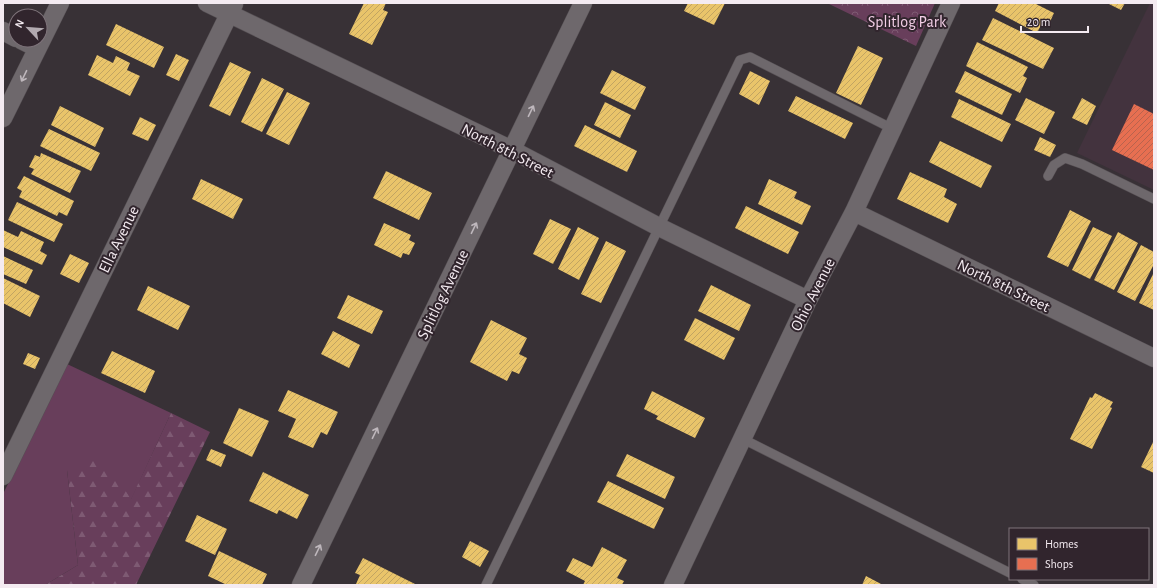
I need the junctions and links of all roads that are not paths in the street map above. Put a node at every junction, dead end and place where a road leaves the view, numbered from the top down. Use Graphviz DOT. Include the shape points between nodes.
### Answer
graph roads {
  1 [pos="60,3"];
  2 [pos="207,3"];
  3 [pos="583,3"];
  4 [pos="951,3"];
  5 [pos="231,8"];
  6 [pos="48,26"];
  7 [pos="37,48"];
  8 [pos="3,118"];
  9 [pos="893,129"];
  10 [pos="512,150"];
  11 [pos="1048,176"];
  12 [pos="1154,199"];
  13 [pos="854,212"];
  14 [pos="659,227"];
  15 [pos="808,300"];
  16 [pos="1154,358"];
  17 [pos="743,439"];
  18 [pos="3,476"];
  19 [pos="1009,572"];
  20 [pos="1024,580"];
  21 [pos="301,585"];
  22 [pos="486,585"];
  23 [pos="673,585"];
  24 [pos="1034,585"];
  1 -- 6 [label="street"];
  2 -- 5 [label="street, North 8th Street"];
  10 -- 3 [label="street, Splitlog Avenue, one-way"];
  4 -- 9 [label="street, Ohio Avenue"];
  5 -- 10 [label="street, North 8th Street"];
  5 -- 18 [label="street, Ella Avenue"];
  7 -- 8 [label="street, one-way"];
  9 -- 13 [label="street, Ohio Avenue"];
  9 -- 14 [label="lane" via="750,58 740,60"];
  10 -- 14 [label="street, North 8th Street"];
  21 -- 10 [label="street, Splitlog Avenue, one-way"];
  11 -- 12 [label="lane" via="1054,165 1065,158"];
  13 -- 15 [label="street, Ohio Avenue"];
  13 -- 16 [label="street, North 8th Street"];
  14 -- 15 [label="street, North 8th Street"];
  14 -- 22 [label="lane"];
  15 -- 17 [label="street, Ohio Avenue"];
  17 -- 19 [label="lane"];
  17 -- 23 [label="street, Ohio Avenue"];
  20 -- 24 [label="lane"];
}
